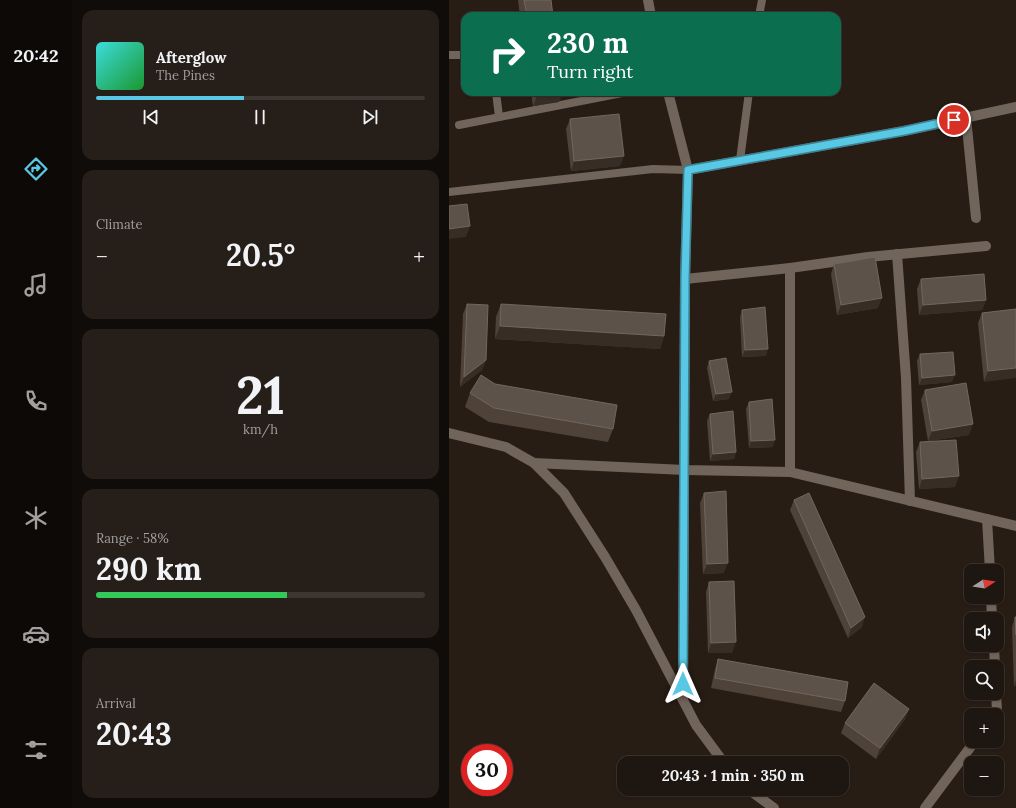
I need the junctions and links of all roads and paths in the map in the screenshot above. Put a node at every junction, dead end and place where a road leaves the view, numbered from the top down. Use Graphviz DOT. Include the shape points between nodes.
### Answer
graph roads {
  1 [pos="648,0"];
  2 [pos="762,0"];
  3 [pos="650,12"];
  4 [pos="760,12"];
  5 [pos="461,54"];
  6 [pos="449,55"];
  7 [pos="496,96"];
  8 [pos="607,96"];
  9 [pos="669,96"];
  10 [pos="748,96"];
  11 [pos="1016,107"];
  12 [pos="499,117"];
  13 [pos="966,117"];
  14 [pos="459,125"];
  15 [pos="740,160"];
  16 [pos="688,170"];
  17 [pos="449,192"];
  18 [pos="976,218"];
  19 [pos="986,246"];
  20 [pos="897,254"];
  21 [pos="791,268"];
  22 [pos="685,279"];
  23 [pos="449,433"];
  24 [pos="534,463"];
  25 [pos="685,470"];
  26 [pos="790,472"];
  27 [pos="910,501"];
  28 [pos="987,519"];
  29 [pos="1016,526"];
  30 [pos="990,564"];
  31 [pos="683,699"];
  32 [pos="970,748"];
  33 [pos="718,756"];
  34 [pos="757,796"];
  35 [pos="773,808"];
  36 [pos="925,808"];
  1 -- 3 [label="street"];
  2 -- 4 [label="lane"];
  5 -- 6 [label="lane"];
  7 -- 12 [label="lane"];
  8 -- 12 [label="lane"];
  9 -- 16 [label="street"];
  10 -- 15 [label="lane"];
  11 -- 13 [label="street"];
  12 -- 14 [label="lane"];
  13 -- 15 [label="street" via="904,131"];
  13 -- 18 [label="street"];
  15 -- 16 [label="street"];
  16 -- 17 [label="lane" via="653,169"];
  16 -- 22 [label="street"];
  19 -- 20 [label="street"];
  20 -- 21 [label="street"];
  20 -- 27 [label="street" via="906,378"];
  21 -- 22 [label="street"];
  21 -- 26 [label="street"];
  22 -- 25 [label="street"];
  23 -- 24 [label="street" via="506,447"];
  24 -- 25 [label="street"];
  24 -- 31 [label="street" via="564,493 605,557"];
  25 -- 26 [label="street"];
  25 -- 31 [label="street"];
  26 -- 27 [label="street"];
  27 -- 28 [label="street"];
  28 -- 29 [label="street"];
  28 -- 30 [label="street"];
  31 -- 33 [label="street" via="696,724"];
  32 -- 36 [label="street"];
  34 -- 35 [label="street"];
}
